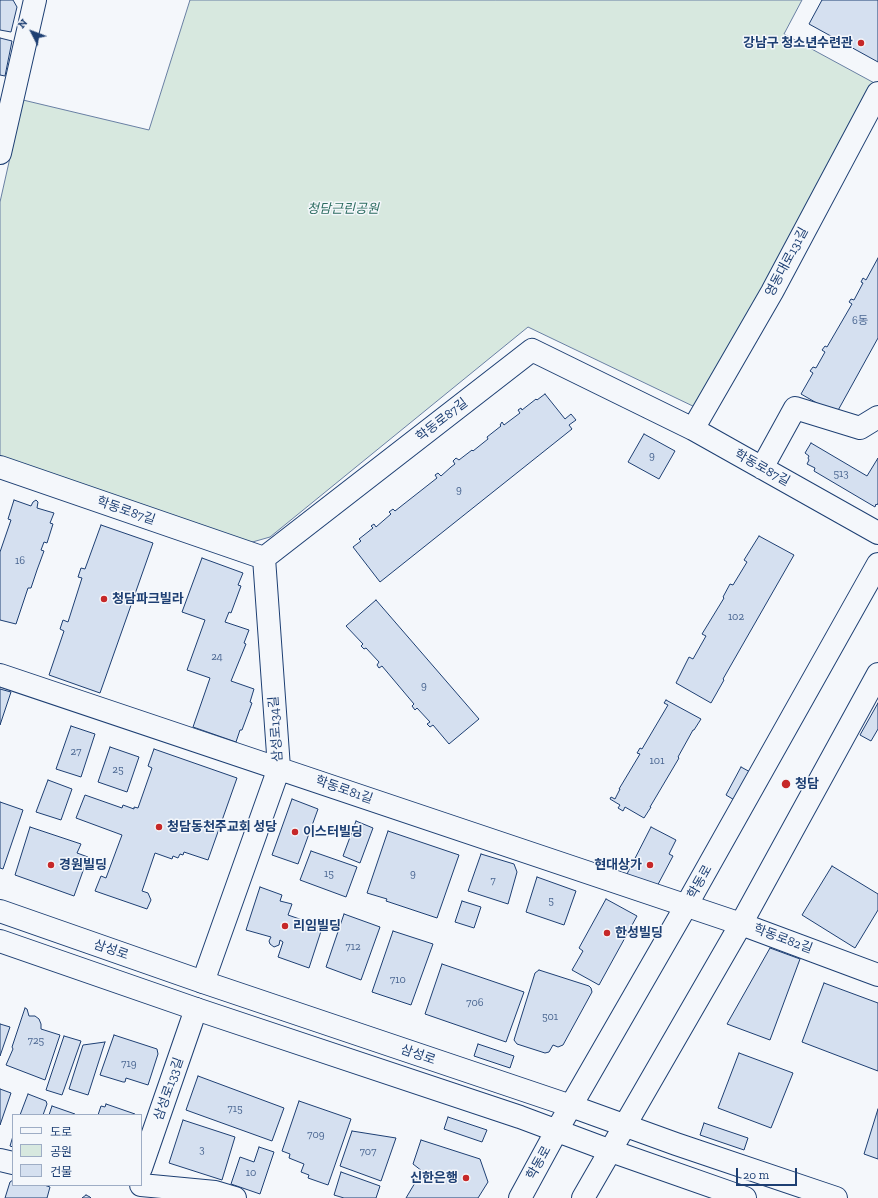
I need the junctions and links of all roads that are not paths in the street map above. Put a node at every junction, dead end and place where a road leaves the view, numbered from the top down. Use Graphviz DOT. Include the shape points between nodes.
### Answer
graph roads {
  1 [pos="35,0"];
  2 [pos="878,93"];
  3 [pos="0,153"];
  4 [pos="878,417"];
  5 [pos="693,430"];
  6 [pos="0,467"];
  7 [pos="762,468"];
  8 [pos="878,533"];
  9 [pos="264,558"];
  10 [pos="878,564"];
  11 [pos="878,674"];
  12 [pos="0,675"];
  13 [pos="279,768"];
  14 [pos="686,906"];
  15 [pos="0,911"];
  16 [pos="741,924"];
  17 [pos="0,941"];
  18 [pos="878,975"];
  19 [pos="203,982"];
  20 [pos="196,1009"];
  21 [pos="571,1106"];
  22 [pos="626,1125"];
  23 [pos="557,1130"];
  24 [pos="610,1151"];
  25 [pos="142,1165"];
  26 [pos="142,1185"];
  27 [pos="136,1186"];
  28 [pos="136,1198"];
  29 [pos="235,1198"];
  30 [pos="520,1198"];
  31 [pos="583,1198"];
  32 [pos="745,1198"];
  33 [pos="836,1198"];
  1 -- 3 [label="main road"];
  2 -- 5 [label="main road, 영동대로131길" via="772,292"];
  4 -- 7 [label="main road" via="860,428 795,408"];
  5 -- 7 [label="main road, 학동로87길"];
  5 -- 9 [label="main road, 학동로87길" via="532,350"];
  6 -- 9 [label="main road, 학동로87길"];
  7 -- 8 [label="main road, 학동로87길"];
  9 -- 13 [label="main road, 삼성로134길"];
  10 -- 14 [label="main road, 학동로"];
  11 -- 16 [label="main road"];
  12 -- 13 [label="main road, 학동로81길"];
  13 -- 14 [label="main road, 학동로81길"];
  13 -- 19 [label="main road, 삼성로134길"];
  14 -- 16 [label="main road, 학동로82길"];
  14 -- 21 [label="main road, 학동로"];
  15 -- 19 [label="main road, 삼성로"];
  16 -- 18 [label="main road, 학동로82길"];
  16 -- 22 [label="main road"];
  17 -- 20 [label="main road, 삼성로"];
  19 -- 21 [label="main road, 삼성로"];
  20 -- 23 [label="main road, 삼성로"];
  20 -- 25 [label="main road, 삼성로133길"];
  21 -- 22 [label="main road, 삼성로"];
  21 -- 23 [label="main road, 학동로"];
  22 -- 24 [label="main road"];
  22 -- 33 [label="main road, 삼성로"];
  23 -- 24 [label="main road, 삼성로"];
  23 -- 30 [label="main road, 학동로"];
  24 -- 31 [label="main road"];
  24 -- 32 [label="main road, 삼성로"];
  26 -- 29 [label="main road" via="216,1192"];
  27 -- 28 [label="main road"];
}
